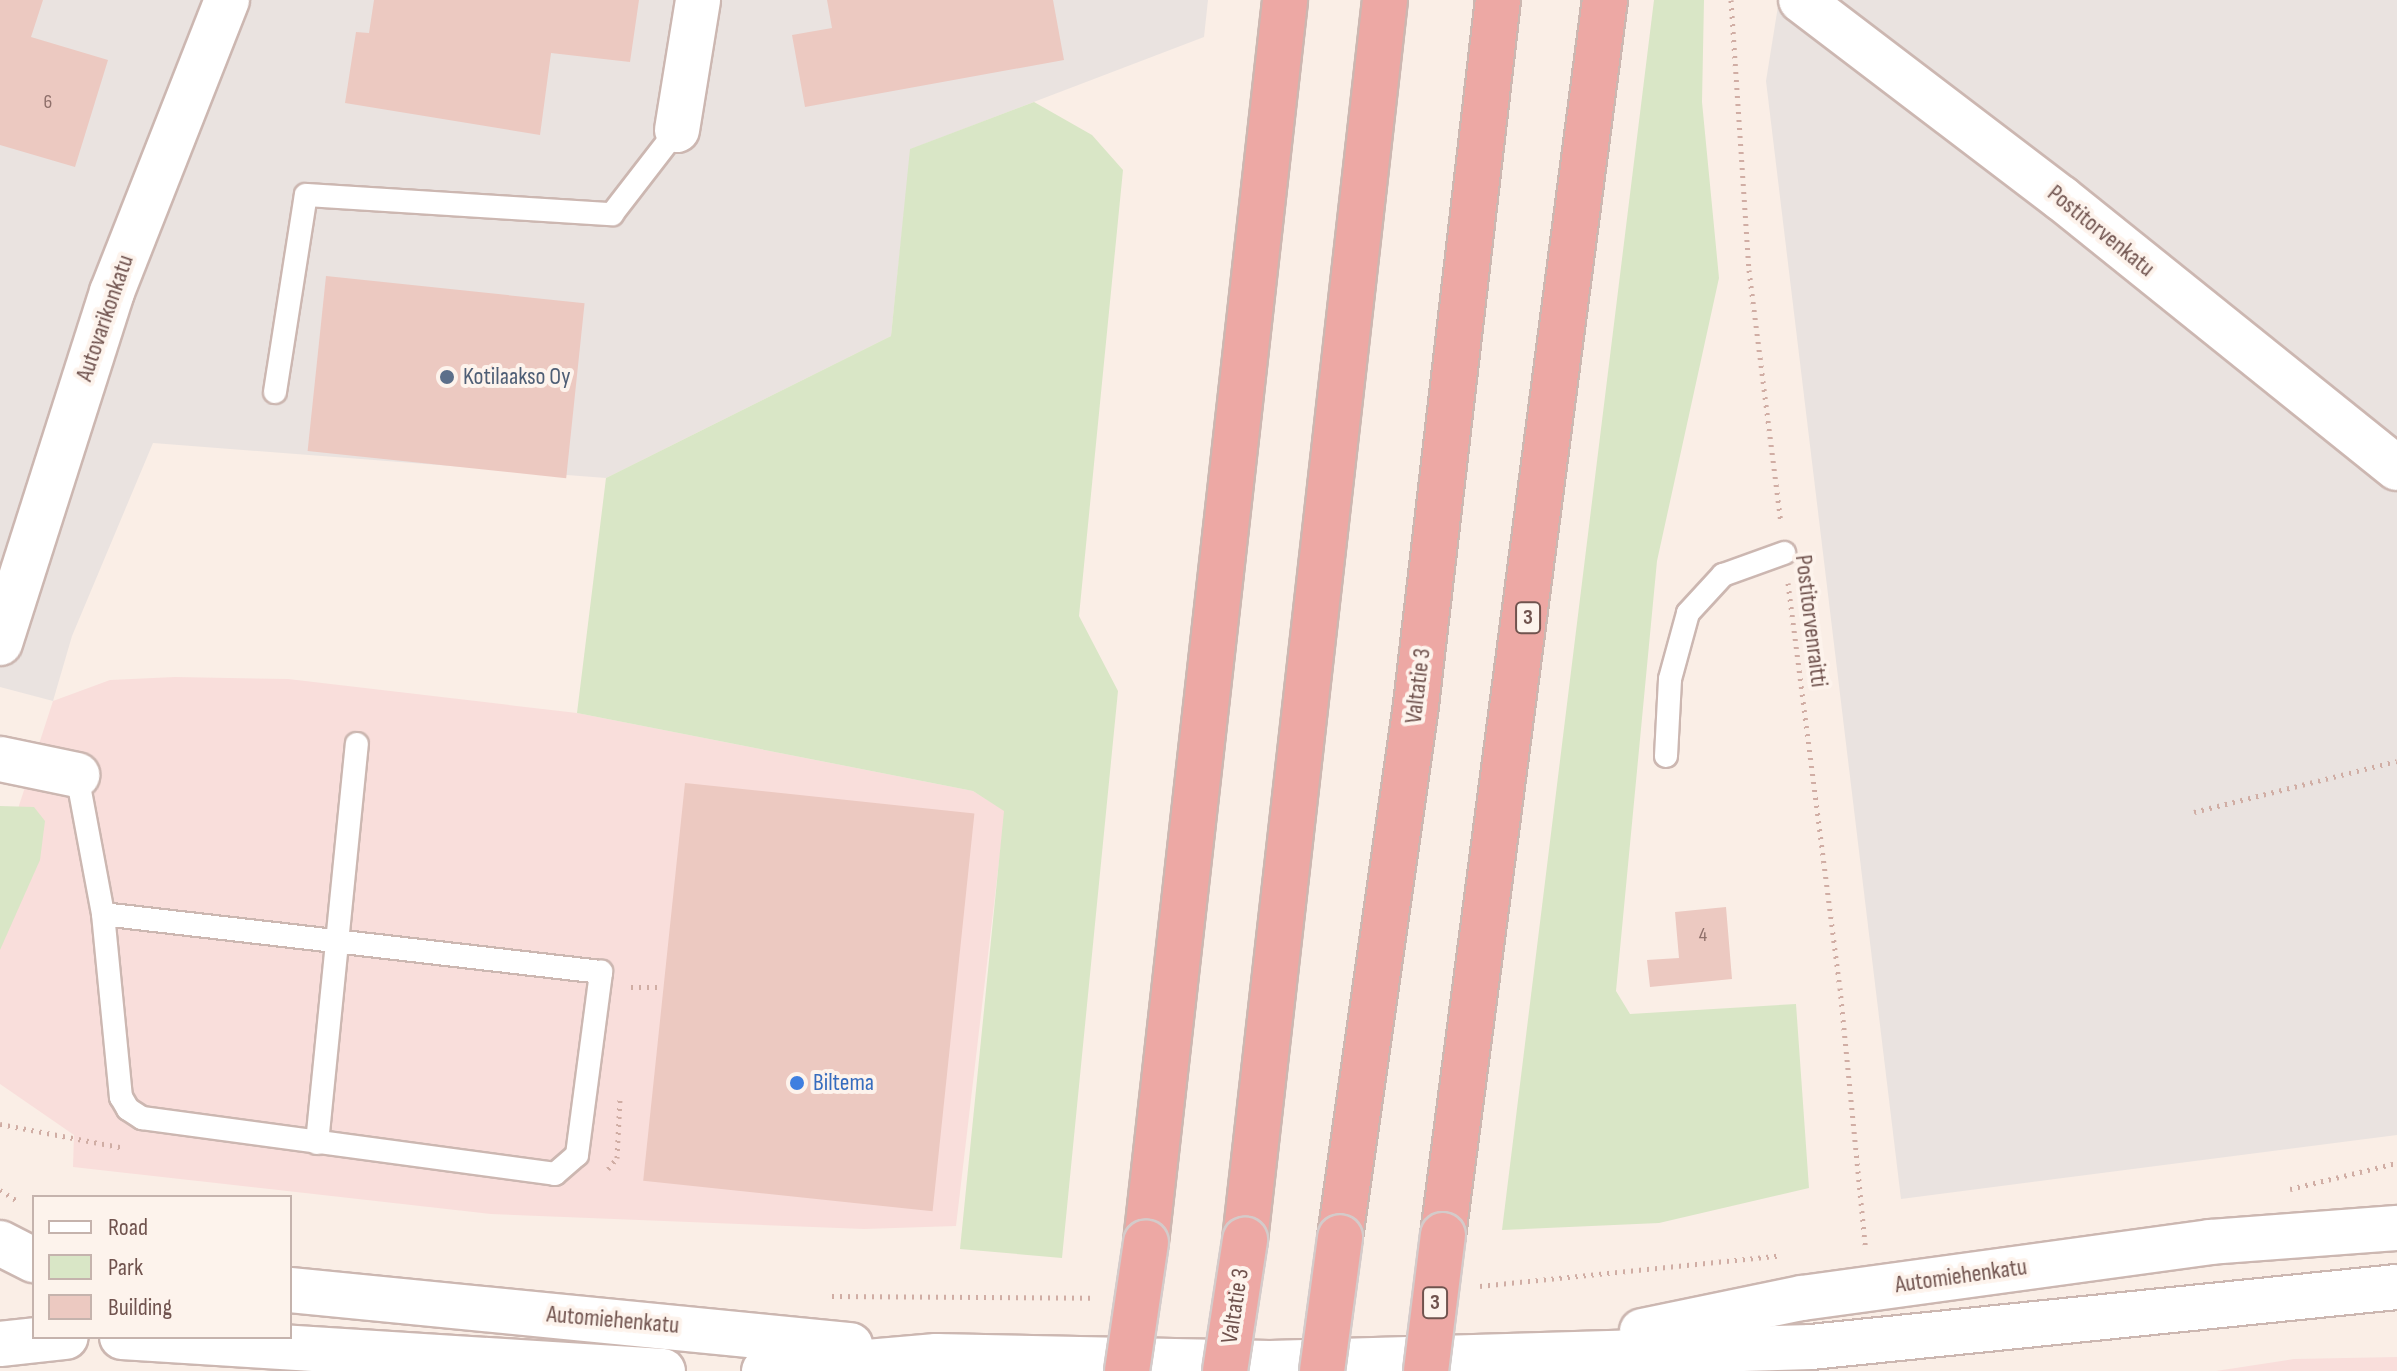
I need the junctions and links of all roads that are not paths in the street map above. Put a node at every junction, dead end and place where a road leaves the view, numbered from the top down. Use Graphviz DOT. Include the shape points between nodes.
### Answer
graph roads {
  1 [pos="227,0"];
  2 [pos="698,0"];
  3 [pos="1285,0"];
  4 [pos="1385,0"];
  5 [pos="1498,0"];
  6 [pos="1605,0"];
  7 [pos="1801,0"];
  8 [pos="677,130"];
  9 [pos="275,392"];
  10 [pos="2393,473"];
  11 [pos="1784,553"];
  12 [pos="0,643"];
  13 [pos="357,744"];
  14 [pos="1666,756"];
  15 [pos="0,759"];
  16 [pos="77,775"];
  17 [pos="103,914"];
  18 [pos="337,942"];
  19 [pos="317,1143"];
  20 [pos="2397,1228"];
  21 [pos="0,1243"];
  22 [pos="32,1259"];
  23 [pos="2397,1287"];
  24 [pos="292,1290"];
  25 [pos="47,1339"];
  26 [pos="154,1339"];
  27 [pos="0,1344"];
  28 [pos="1530,1354"];
  29 [pos="936,1356"];
  30 [pos="663,1371"];
  31 [pos="764,1371"];
  32 [pos="1127,1371"];
  33 [pos="1225,1371"];
  34 [pos="1322,1371"];
  35 [pos="1426,1371"];
  1 -- 12 [label="main road, Autovarikonkatu" via="112,292"];
  2 -- 8 [label="main road"];
  3 -- 32 [label="highway, bridge" via="1146,1242"];
  4 -- 33 [label="highway, Valtatie 3, bridge" via="1245,1240"];
  5 -- 34 [label="highway, Valtatie 3, bridge" via="1416,705"];
  6 -- 35 [label="highway, 3, bridge"];
  7 -- 10 [label="main road, Postitorvenkatu" via="2061,198"];
  8 -- 9 [label="lane" via="612,214 306,195"];
  11 -- 14 [label="lane" via="1723,575 1688,613 1670,679"];
  13 -- 18 [label="lane"];
  15 -- 16 [label="main road"];
  16 -- 17 [label="lane"];
  17 -- 18 [label="lane"];
  17 -- 19 [label="lane" via="121,1097 128,1109 142,1118"];
  18 -- 19 [label="lane"];
  18 -- 19 [label="lane" via="601,972 601,985 584,1134 567,1168 555,1174"];
  20 -- 28 [label="main road, Automiehenkatu" via="2210,1242 1802,1298"];
  21 -- 22 [label="main road"];
  23 -- 28 [label="main road, Automiehenkatu" via="1811,1347"];
  24 -- 29 [label="main road, Automiehenkatu"];
  25 -- 27 [label="main road"];
  26 -- 30 [label="main road, Automiehenkatu"];
  28 -- 29 [label="main road, Automiehenkatu" via="1270,1363"];
  29 -- 31 [label="main road, Automiehenkatu"];
}
